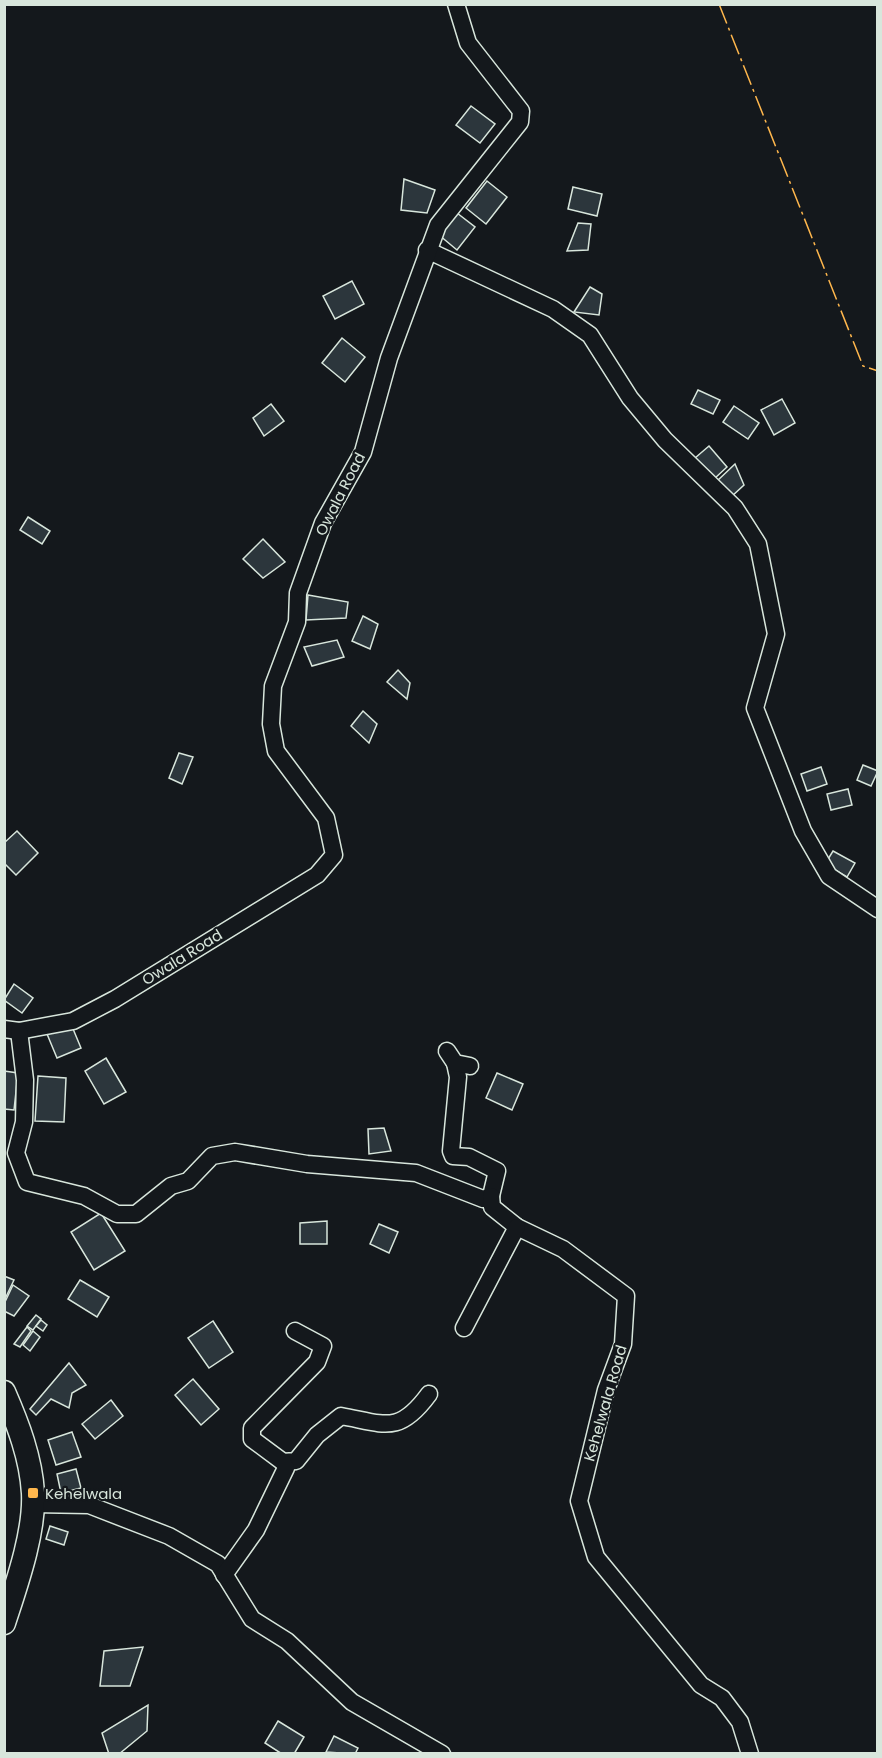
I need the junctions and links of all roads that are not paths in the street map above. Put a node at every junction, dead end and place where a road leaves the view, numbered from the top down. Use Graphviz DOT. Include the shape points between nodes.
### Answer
graph roads {
  1 [pos="456,4"];
  2 [pos="427,249"];
  3 [pos="878,909"];
  4 [pos="12,1030"];
  5 [pos="457,1060"];
  6 [pos="491,1196"];
  7 [pos="518,1227"];
  8 [pos="464,1328"];
  9 [pos="295,1331"];
  10 [pos="4,1392"];
  11 [pos="429,1394"];
  12 [pos="283,1462"];
  13 [pos="32,1504"];
  14 [pos="224,1575"];
  15 [pos="4,1623"];
  16 [pos="442,1754"];
  17 [pos="750,1754"];
  1 -- 2 [label="street, Owala Road" via="468,43 521,111 520,122 438,225"];
  2 -- 3 [label="street" via="553,309 590,335 630,398 665,440 735,508 758,544 776,634 755,708 803,831 829,876"];
  2 -- 4 [label="street, Owala Road" via="389,358 363,452 323,523 298,593 297,622 273,686 271,724 276,751 326,818 334,855 317,875 73,1022"];
  4 -- 6 [label="street" via="25,1080 24,1122 16,1153 27,1182 84,1196 117,1214 136,1214 171,1186 188,1181 212,1156 235,1152 307,1164 416,1173 483,1199"];
  5 -- 6 [label="street" via="451,1151 453,1156 469,1157 497,1171"];
  6 -- 7 [label="street, Kehelwala Road" via="492,1207"];
  7 -- 8 [label="street"];
  7 -- 17 [label="street, Kehelwala Road" via="563,1249 626,1296 623,1344 606,1390 579,1501 596,1557 701,1685 722,1698 740,1722"];
  9 -- 12 [label="street" via="323,1346 317,1362 252,1428 252,1439"];
  10 -- 13 [label="highway" via="22,1435"];
  11 -- 12 [label="street" via="414,1414 401,1423 340,1416 317,1435 296,1461"];
  12 -- 14 [label="street" via="286,1468 256,1530"];
  13 -- 14 [label="street" via="89,1505 169,1536 218,1564"];
  13 -- 15 [label="highway" via="21,1570"];
  14 -- 16 [label="street" via="252,1619 287,1641 352,1702"];
}
